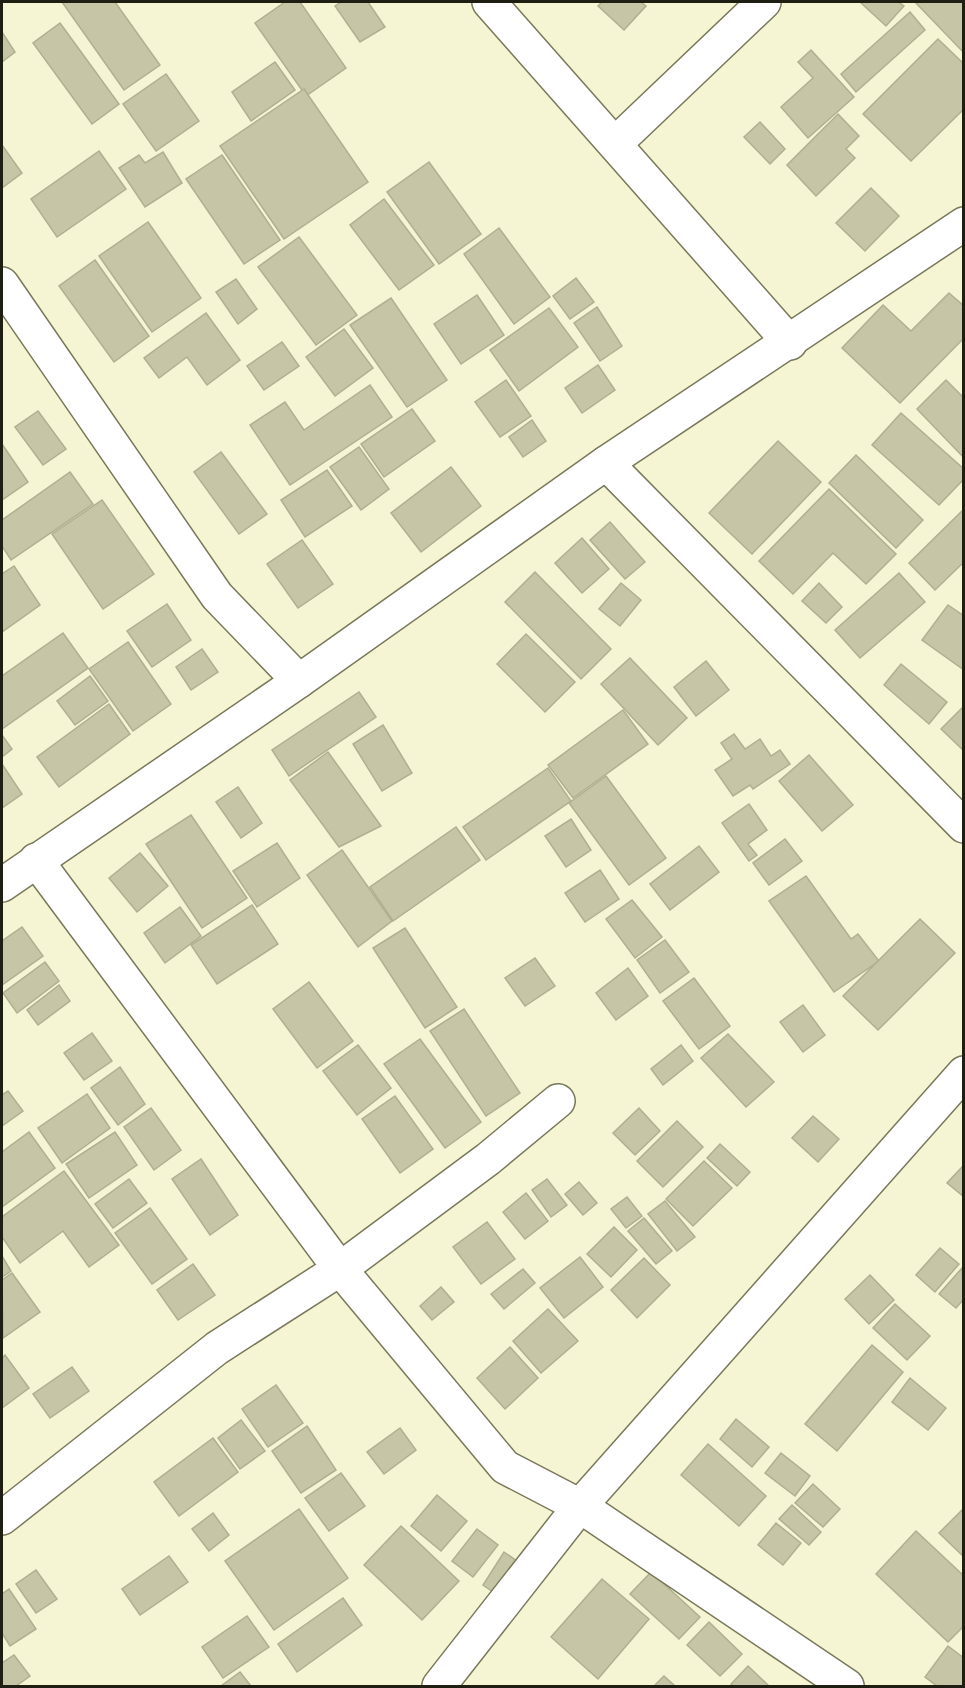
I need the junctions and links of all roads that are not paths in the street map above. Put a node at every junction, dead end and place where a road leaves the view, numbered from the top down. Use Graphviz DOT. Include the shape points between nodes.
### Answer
graph roads {
  1 [pos="489,2"];
  2 [pos="764,2"];
  3 [pos="616,143"];
  4 [pos="963,225"];
  5 [pos="2,284"];
  6 [pos="790,343"];
  7 [pos="606,463"];
  8 [pos="299,681"];
  9 [pos="963,826"];
  10 [pos="36,860"];
  11 [pos="2,885"];
  12 [pos="963,1073"];
  13 [pos="558,1101"];
  14 [pos="340,1269"];
  15 [pos="580,1506"];
  16 [pos="2,1518"];
  17 [pos="439,1686"];
  18 [pos="847,1686"];
  1 -- 3 [label="street"];
  2 -- 3 [label="street"];
  3 -- 6 [label="street"];
  4 -- 6 [label="street"];
  5 -- 8 [label="street" via="217,596"];
  6 -- 7 [label="street"];
  7 -- 8 [label="street"];
  7 -- 9 [label="street"];
  8 -- 10 [label="street"];
  10 -- 11 [label="street"];
  10 -- 14 [label="street"];
  12 -- 15 [label="street"];
  13 -- 14 [label="street" via="488,1159"];
  14 -- 15 [label="street" via="505,1467"];
  14 -- 16 [label="street" via="217,1348"];
  15 -- 17 [label="street"];
  15 -- 18 [label="street"];
}
